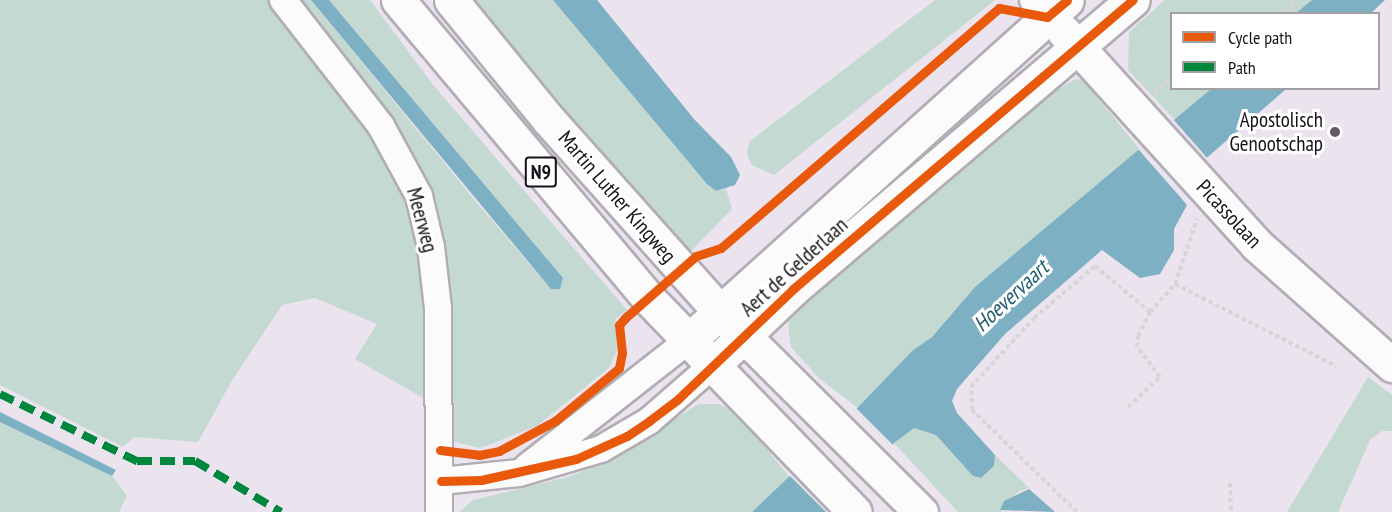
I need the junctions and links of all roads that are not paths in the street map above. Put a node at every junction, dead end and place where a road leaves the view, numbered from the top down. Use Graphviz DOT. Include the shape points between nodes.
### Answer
graph roads {
  1 [pos="283,0"];
  2 [pos="398,0"];
  3 [pos="451,0"];
  4 [pos="1133,0"];
  5 [pos="1049,6"];
  6 [pos="1081,46"];
  7 [pos="720,312"];
  8 [pos="744,336"];
  9 [pos="689,340"];
  10 [pos="713,365"];
  11 [pos="1392,365"];
  12 [pos="519,472"];
  13 [pos="441,482"];
  14 [pos="852,509"];
  15 [pos="439,512"];
  16 [pos="921,512"];
  1 -- 13 [label="street, Meerweg" via="381,126 419,196 437,298"];
  2 -- 9 [label="main road, Martin Luther Kingweg / N9" via="636,284"];
  3 -- 7 [label="main road, Martin Luther Kingweg / N9" via="549,120"];
  4 -- 6 [label="main road, Aert de Gelderlaan"];
  5 -- 6 [label="main road, Picassolaan"];
  5 -- 7 [label="main road, Aert de Gelderlaan"];
  6 -- 8 [label="main road, Aert de Gelderlaan" via="1014,98"];
  6 -- 11 [label="main road, Picassolaan" via="1210,194 1314,300"];
  7 -- 8 [label="main road, Martin Luther Kingweg / N9"];
  7 -- 9 [label="main road, Aert de Gelderlaan"];
  8 -- 10 [label="main road, Aert de Gelderlaan"];
  8 -- 16 [label="main road, Martin Luther Kingweg / N9"];
  9 -- 10 [label="main road, Martin Luther Kingweg / N9"];
  9 -- 12 [label="street, Aert de Gelderlaan"];
  10 -- 12 [label="street, Aert de Gelderlaan" via="678,399 627,436 576,459"];
  10 -- 14 [label="main road, Martin Luther Kingweg / N9"];
  12 -- 13 [label="street, Aert de Gelderlaan"];
  13 -- 15 [label="street, Meerweg"];
}
